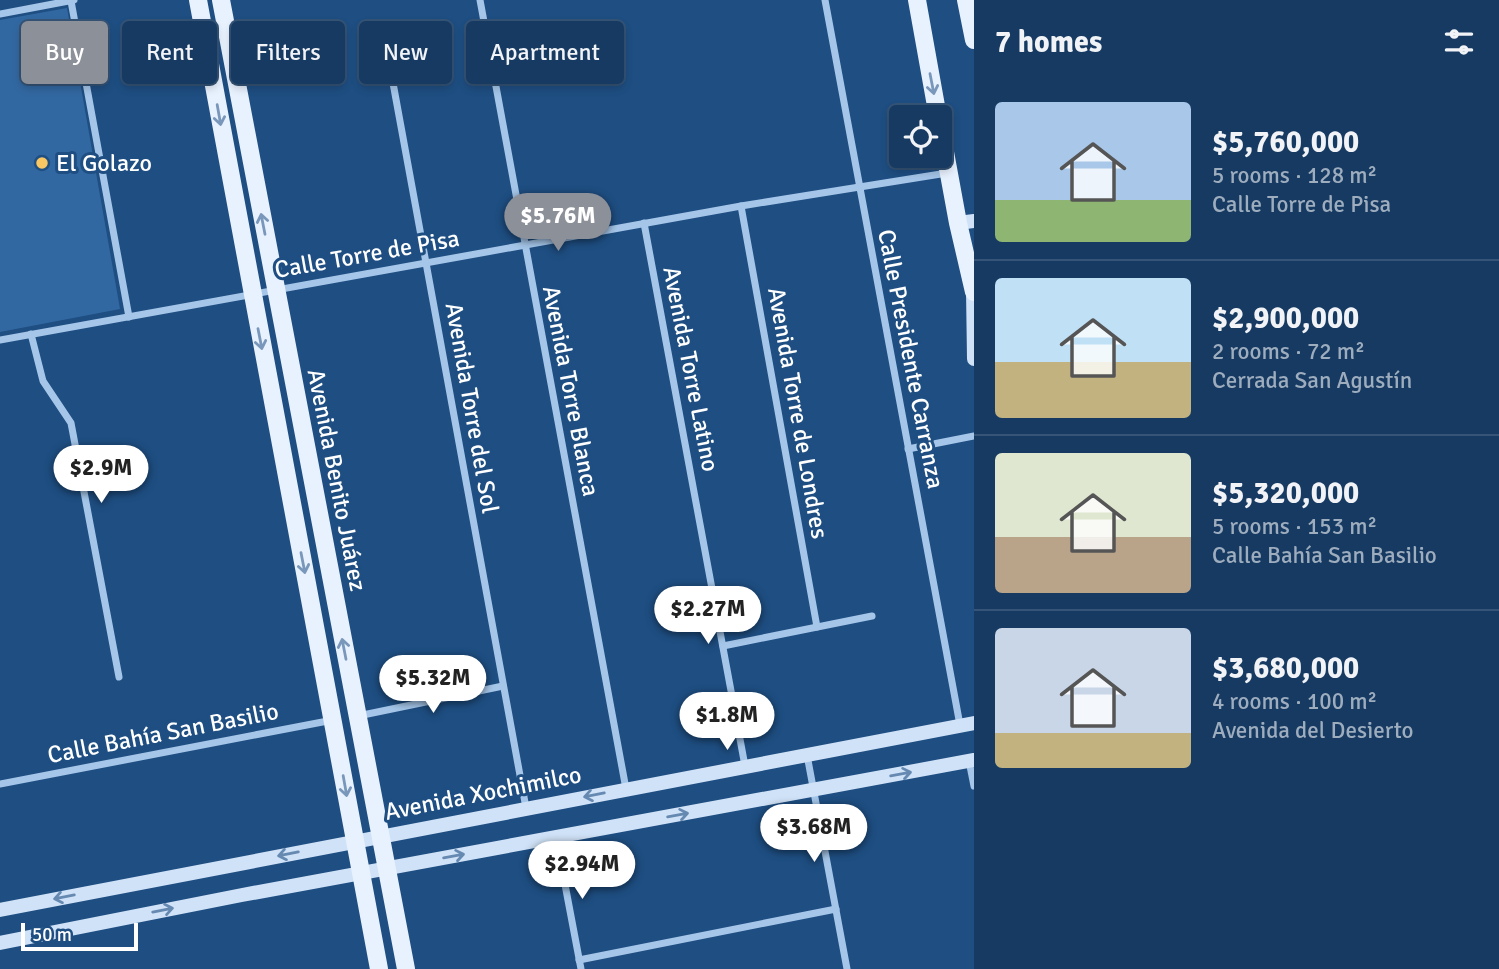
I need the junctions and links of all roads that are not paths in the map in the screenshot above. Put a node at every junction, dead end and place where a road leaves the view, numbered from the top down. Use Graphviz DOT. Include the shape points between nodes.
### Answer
graph roads {
  1 [pos="73,0"];
  2 [pos="198,0"];
  3 [pos="209,0"];
  4 [pos="221,0"];
  5 [pos="480,0"];
  6 [pos="825,0"];
  7 [pos="917,0"];
  8 [pos="966,0"];
  9 [pos="0,14"];
  10 [pos="974,40"];
  11 [pos="393,84"];
  12 [pos="239,97"];
  13 [pos="936,105"];
  14 [pos="948,168"];
  15 [pos="949,173"];
  16 [pos="860,188"];
  17 [pos="741,206"];
  18 [pos="966,222"];
  19 [pos="644,223"];
  20 [pos="525,245"];
  21 [pos="974,247"];
  22 [pos="426,263"];
  23 [pos="276,291"];
  24 [pos="974,291"];
  25 [pos="252,295"];
  26 [pos="129,317"];
  27 [pos="31,334"];
  28 [pos="0,340"];
  29 [pos="974,359"];
  30 [pos="974,436"];
  31 [pos="908,449"];
  32 [pos="873,616"];
  33 [pos="817,627"];
  34 [pos="723,646"];
  35 [pos="119,677"];
  36 [pos="503,686"];
  37 [pos="357,716"];
  38 [pos="332,720"];
  39 [pos="967,724"];
  40 [pos="807,754"];
  41 [pos="972,760"];
  42 [pos="745,766"];
  43 [pos="0,784"];
  44 [pos="974,786"];
  45 [pos="626,789"];
  46 [pos="814,790"];
  47 [pos="526,808"];
  48 [pos="381,836"];
  49 [pos="556,837"];
  50 [pos="355,841"];
  51 [pos="387,868"];
  52 [pos="361,873"];
  53 [pos="0,909"];
  54 [pos="836,909"];
  55 [pos="0,943"];
  56 [pos="579,960"];
  57 [pos="379,969"];
  58 [pos="406,969"];
  59 [pos="581,969"];
  60 [pos="847,969"];
  1 -- 9 [label="street"];
  1 -- 26 [label="street"];
  2 -- 25 [label="main road, Avenida Benito Juárez, one-way"];
  3 -- 12 [label="main road" via="224,62"];
  4 -- 12 [label="main road, Avenida Benito Juárez"];
  5 -- 20 [label="street, Avenida Torre Blanca"];
  6 -- 16 [label="street, Calle Presidente Carranza"];
  7 -- 13 [label="main road, one-way"];
  8 -- 10 [label="main road"];
  11 -- 22 [label="street, Avenida Torre del Sol"];
  23 -- 12 [label="main road, Avenida Benito Juárez, one-way"];
  14 -- 15 [label="main road"];
  15 -- 16 [label="street, Calle Torre de Pisa"];
  15 -- 18 [label="main road"];
  16 -- 17 [label="street, Calle Torre de Pisa"];
  16 -- 31 [label="street, Calle Presidente Carranza"];
  17 -- 19 [label="street, Calle Torre de Pisa"];
  17 -- 33 [label="street, Avenida Torre de Londres"];
  18 -- 21 [label="main road"];
  18 -- 24 [label="main road"];
  19 -- 20 [label="street, Calle Torre de Pisa"];
  19 -- 34 [label="street, Avenida Torre Latino"];
  20 -- 22 [label="street, Calle Torre de Pisa"];
  20 -- 45 [label="street, Avenida Torre Blanca"];
  22 -- 23 [label="street, Calle Torre de Pisa"];
  22 -- 36 [label="street, Avenida Torre del Sol"];
  23 -- 25 [label="street, Calle Torre de Pisa"];
  37 -- 23 [label="main road, Avenida Benito Juárez, one-way"];
  24 -- 29 [label="main road"];
  25 -- 26 [label="street, Calle Torre de Pisa"];
  25 -- 38 [label="main road, Avenida Benito Juárez, one-way"];
  26 -- 27 [label="street, Calle Torre de Pisa"];
  27 -- 28 [label="street, Calle Torre de Pisa"];
  27 -- 35 [label="street" via="43,381 71,423"];
  30 -- 31 [label="street"];
  31 -- 39 [label="street, Calle Presidente Carranza"];
  32 -- 33 [label="street"];
  33 -- 34 [label="street"];
  34 -- 42 [label="street, Avenida Torre Latino"];
  36 -- 37 [label="street"];
  36 -- 47 [label="street, Avenida Torre del Sol"];
  37 -- 48 [label="main road, Avenida Benito Juárez"];
  38 -- 43 [label="street, Calle Bahía San Basilio"];
  38 -- 50 [label="main road, Avenida Benito Juárez, one-way"];
  39 -- 40 [label="main road, Avenida Xochimilco"];
  40 -- 42 [label="main road, Avenida Xochimilco"];
  40 -- 46 [label="street"];
  41 -- 44 [label="street"];
  46 -- 41 [label="main road, one-way"];
  42 -- 45 [label="main road, Avenida Xochimilco"];
  45 -- 47 [label="main road, Avenida Xochimilco, one-way"];
  49 -- 46 [label="main road, one-way"];
  46 -- 54 [label="street"];
  47 -- 48 [label="main road, Avenida Xochimilco"];
  48 -- 50 [label="main road, Avenida Xochimilco"];
  48 -- 51 [label="main road, Avenida Benito Juárez"];
  51 -- 49 [label="main road, one-way"];
  49 -- 56 [label="street"];
  50 -- 52 [label="main road, Avenida Benito Juárez"];
  50 -- 53 [label="main road, Avenida Xochimilco, one-way"];
  51 -- 52 [label="main road"];
  51 -- 58 [label="main road, Avenida Benito Juárez"];
  55 -- 52 [label="main road, one-way"];
  52 -- 57 [label="main road, Avenida Benito Juárez"];
  54 -- 56 [label="street"];
  54 -- 60 [label="street"];
  56 -- 59 [label="street"];
}
